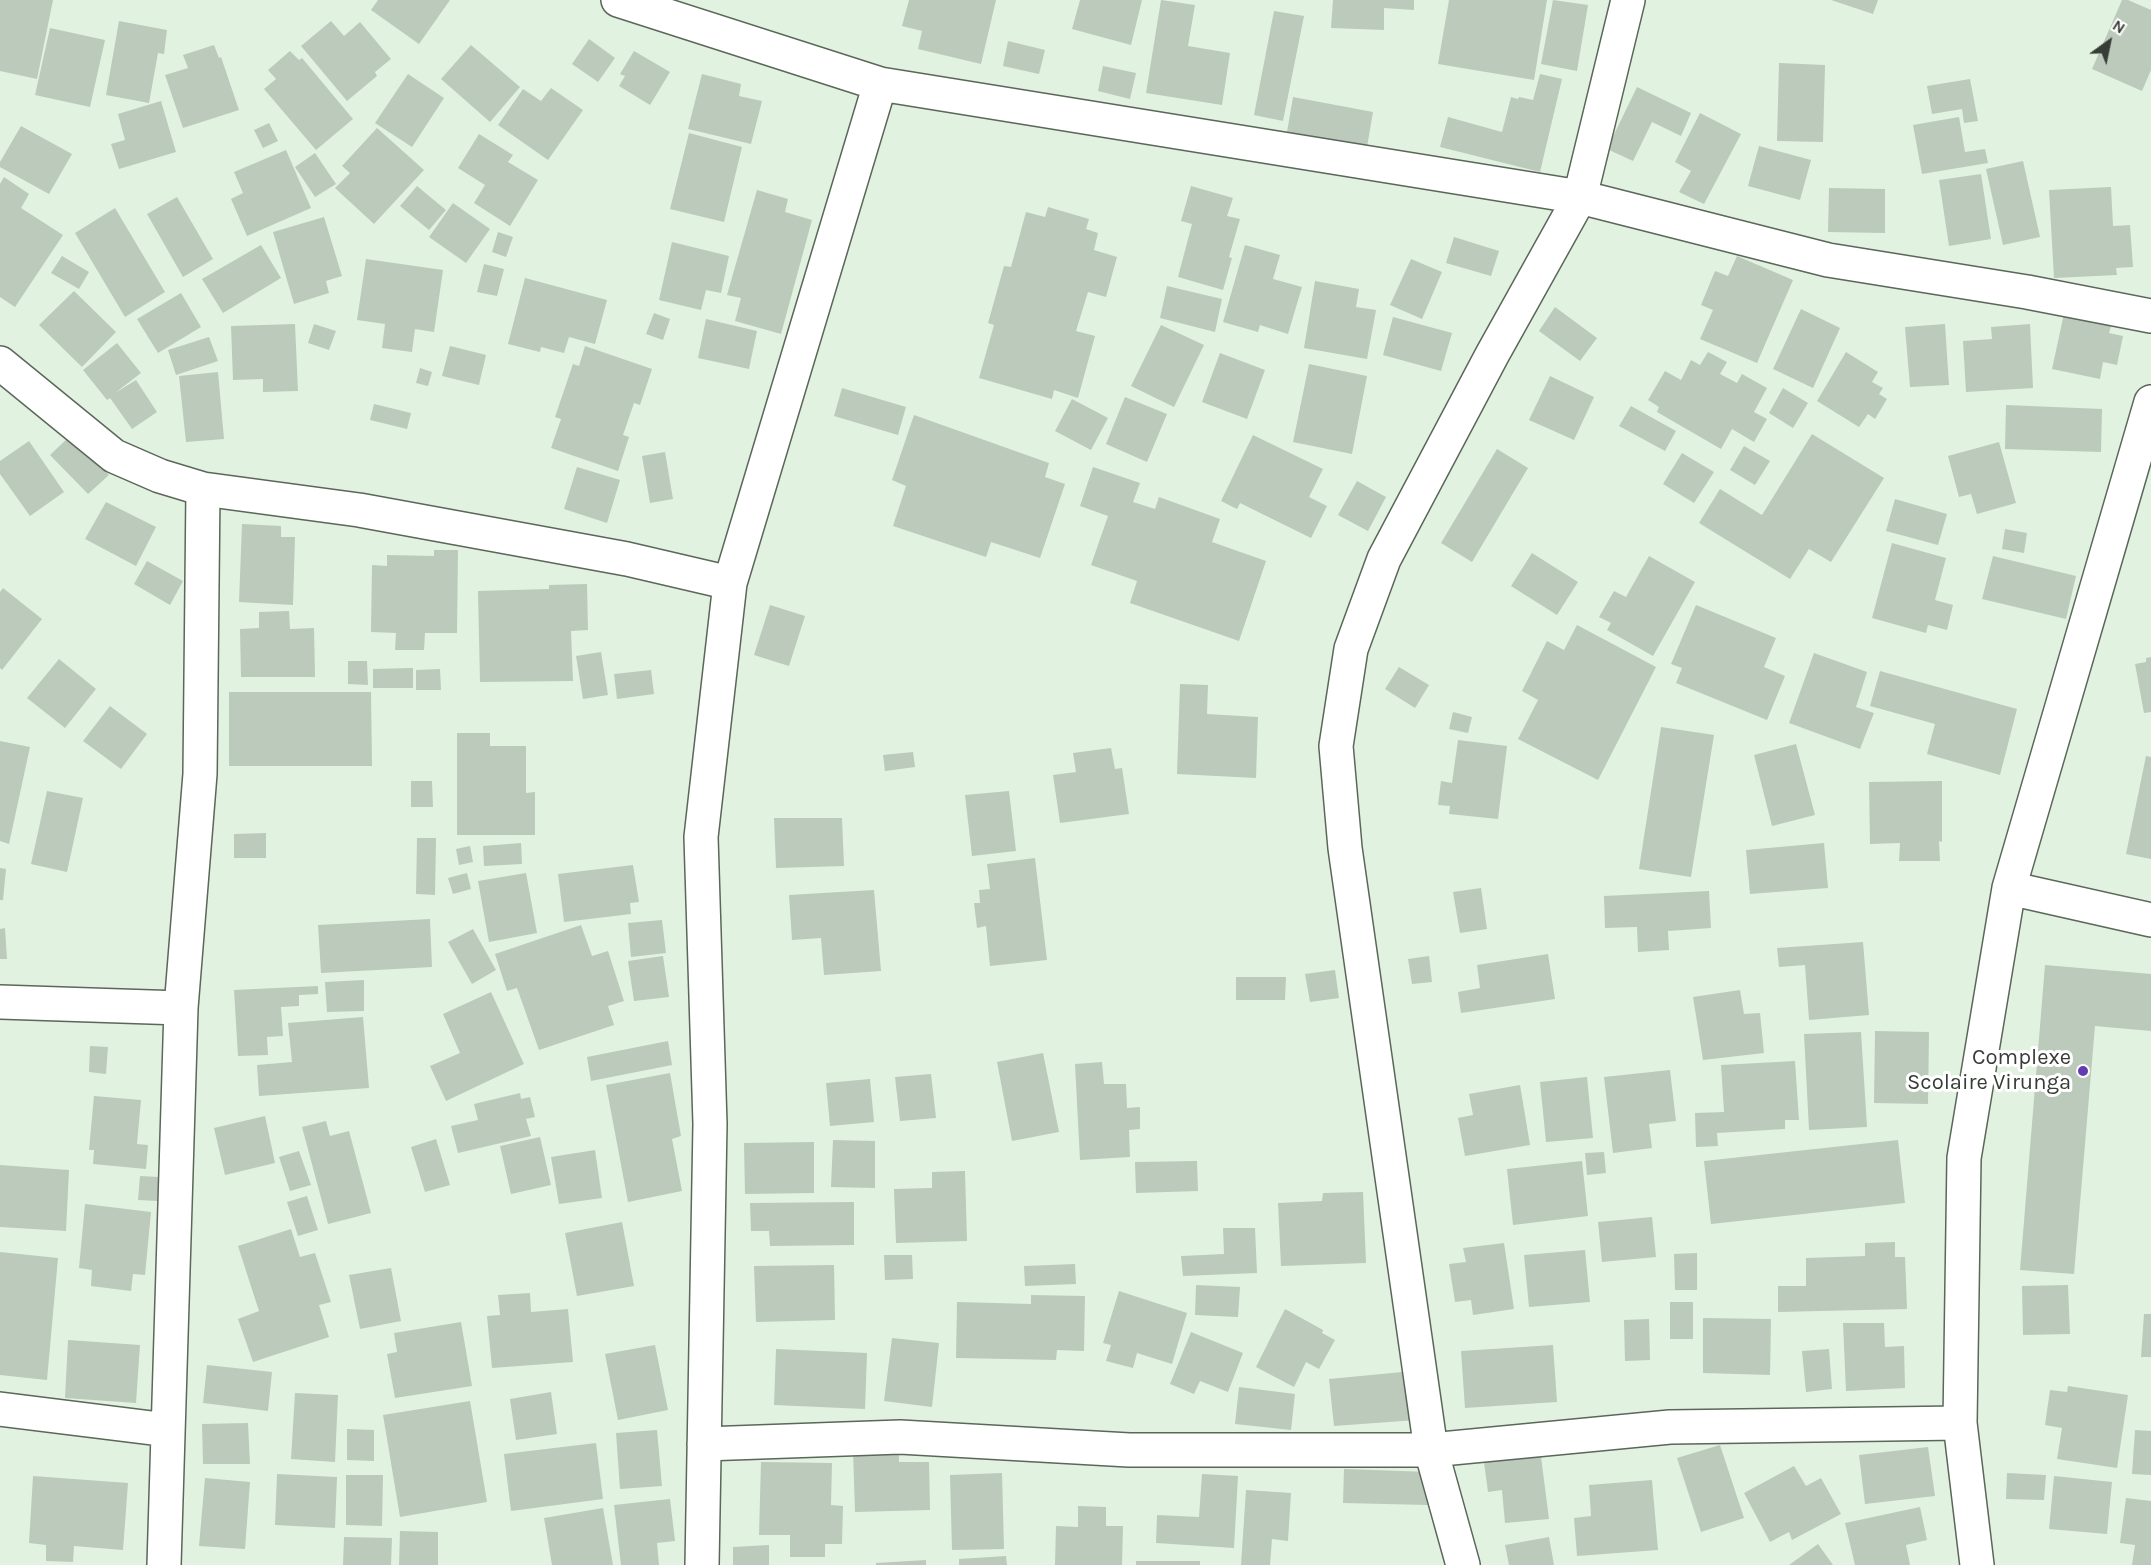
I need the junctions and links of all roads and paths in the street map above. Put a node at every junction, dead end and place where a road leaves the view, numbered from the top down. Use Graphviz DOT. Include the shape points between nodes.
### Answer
graph roads {
  1 [pos="618,0"];
  2 [pos="1628,0"];
  3 [pos="880,84"];
  4 [pos="1580,197"];
  5 [pos="2151,316"];
  6 [pos="0,363"];
  7 [pos="2151,402"];
  8 [pos="203,489"];
  9 [pos="730,583"];
  10 [pos="2009,888"];
  11 [pos="2151,920"];
  12 [pos="0,1002"];
  13 [pos="181,1008"];
  14 [pos="0,1409"];
  15 [pos="1960,1423"];
  16 [pos="168,1430"];
  17 [pos="704,1444"];
  18 [pos="1431,1450"];
  19 [pos="164,1565"];
  20 [pos="702,1565"];
  21 [pos="1463,1565"];
  22 [pos="1977,1565"];
  1 -- 3 [label="street"];
  2 -- 4 [label="street"];
  3 -- 4 [label="street"];
  3 -- 9 [label="street"];
  4 -- 5 [label="street" via="1828,260"];
  4 -- 18 [label="street" via="1384,559 1351,649 1336,746 1345,848"];
  6 -- 8 [label="street" via="114,456"];
  7 -- 10 [label="street"];
  8 -- 9 [label="street" via="359,510 627,559"];
  8 -- 13 [label="street" via="200,774"];
  9 -- 17 [label="street" via="701,837 710,1124"];
  10 -- 11 [label="street"];
  10 -- 15 [label="street" via="1964,1158"];
  12 -- 13 [label="street"];
  13 -- 16 [label="street"];
  14 -- 16 [label="street"];
  15 -- 18 [label="street" via="1670,1427"];
  15 -- 22 [label="street"];
  16 -- 19 [label="street"];
  17 -- 18 [label="street" via="900,1437 1128,1450"];
  17 -- 20 [label="street"];
  18 -- 21 [label="street"];
}
